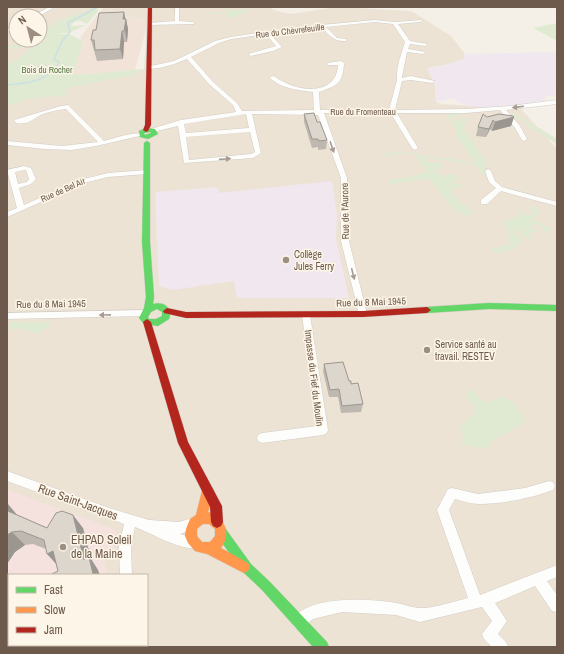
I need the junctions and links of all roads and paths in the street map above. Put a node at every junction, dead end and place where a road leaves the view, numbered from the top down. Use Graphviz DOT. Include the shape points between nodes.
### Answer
graph roads {
  1 [pos="150,7"];
  2 [pos="177,7"];
  3 [pos="420,21"];
  4 [pos="177,22"];
  5 [pos="192,23"];
  6 [pos="395,23"];
  7 [pos="149,24"];
  8 [pos="322,26"];
  9 [pos="267,33"];
  10 [pos="344,40"];
  11 [pos="408,42"];
  12 [pos="425,44"];
  13 [pos="406,50"];
  14 [pos="423,52"];
  15 [pos="251,54"];
  16 [pos="187,57"];
  17 [pos="329,64"];
  18 [pos="149,67"];
  19 [pos="272,77"];
  20 [pos="400,80"];
  21 [pos="432,81"];
  22 [pos="316,91"];
  23 [pos="557,102"];
  24 [pos="502,109"];
  25 [pos="249,112"];
  26 [pos="318,112"];
  27 [pos="392,112"];
  28 [pos="240,113"];
  29 [pos="36,115"];
  30 [pos="181,122"];
  31 [pos="252,130"];
  32 [pos="148,133"];
  33 [pos="183,135"];
  34 [pos="524,139"];
  35 [pos="7,143"];
  36 [pos="102,143"];
  37 [pos="415,148"];
  38 [pos="488,171"];
  39 [pos="9,172"];
  40 [pos="146,172"];
  41 [pos="15,187"];
  42 [pos="500,188"];
  43 [pos="484,202"];
  44 [pos="557,204"];
  45 [pos="21,209"];
  46 [pos="7,215"];
  47 [pos="150,297"];
  48 [pos="158,306"];
  49 [pos="557,308"];
  50 [pos="146,314"];
  51 [pos="363,314"];
  52 [pos="306,315"];
  53 [pos="7,316"];
  54 [pos="164,318"];
  55 [pos="153,341"];
  56 [pos="262,438"];
  57 [pos="7,476"];
  58 [pos="549,486"];
  59 [pos="208,491"];
  60 [pos="131,521"];
  61 [pos="198,521"];
  62 [pos="217,522"];
  63 [pos="150,526"];
  64 [pos="221,532"];
  65 [pos="194,543"];
  66 [pos="208,548"];
  67 [pos="247,568"];
  68 [pos="557,571"];
  69 [pos="126,574"];
  70 [pos="538,579"];
  71 [pos="481,602"];
  72 [pos="557,606"];
  73 [pos="299,622"];
  74 [pos="322,647"];
  75 [pos="501,647"];
  1 -- 7 [label="main road"];
  2 -- 4 [label="street"];
  3 -- 6 [label="street, Rue du Chèvrefeuille"];
  4 -- 5 [label="street"];
  4 -- 7 [label="street"];
  6 -- 8 [label="street, Rue du Chèvrefeuille"];
  6 -- 11 [label="street"];
  7 -- 18 [label="main road"];
  8 -- 9 [label="street, Rue du Chèvrefeuille"];
  8 -- 10 [label="street" via="336,39"];
  9 -- 15 [label="street" via="279,47"];
  9 -- 16 [label="street, Rue du Chèvrefeuille" via="228,38"];
  11 -- 12 [label="street"];
  11 -- 13 [label="street"];
  13 -- 14 [label="street"];
  13 -- 20 [label="street" via="398,78"];
  16 -- 18 [label="street, Rue du Chèvrefeuille" via="170,64"];
  16 -- 28 [label="street" via="235,104"];
  17 -- 22 [label="street" via="341,63 341,73 334,84"];
  18 -- 32 [label="main road"];
  19 -- 22 [label="street" via="291,87"];
  20 -- 21 [label="street" via="411,78"];
  20 -- 27 [label="street"];
  22 -- 26 [label="street"];
  23 -- 24 [label="street, Rue du Fromenteau, one-way"];
  24 -- 27 [label="street, Rue du Fromenteau"];
  24 -- 34 [label="street" via="518,127"];
  25 -- 26 [label="street, Rue du Fromenteau"];
  25 -- 28 [label="street, Rue du Fromenteau"];
  25 -- 31 [label="street"];
  26 -- 27 [label="street, Rue du Fromenteau"];
  26 -- 51 [label="street, Rue de l'Aurore, one-way" via="321,114 344,178 345,241"];
  27 -- 37 [label="street"];
  28 -- 30 [label="street, Rue du Fromenteau"];
  29 -- 36 [label="street" via="68,107"];
  30 -- 32 [label="street, Rue du Fromenteau"];
  30 -- 33 [label="street"];
  31 -- 33 [label="street"];
  33 -- 31 [label="street, one-way" via="186,162 231,159 258,153"];
  32 -- 36 [label="street"];
  32 -- 40 [label="main road"];
  35 -- 36 [label="street" via="59,149"];
  38 -- 42 [label="street" via="492,182"];
  39 -- 41 [label="street"];
  39 -- 41 [label="street" via="29,169 33,179 29,183"];
  40 -- 45 [label="street, Rue de Bel Air" via="108,175 82,181"];
  40 -- 47 [label="main road" via="146,242"];
  41 -- 45 [label="street"];
  42 -- 43 [label="street"];
  42 -- 44 [label="street"];
  45 -- 46 [label="street, Rue de Bel Air"];
  47 -- 48 [label="main road"];
  47 -- 50 [label="main road"];
  48 -- 50 [label="main road"];
  48 -- 54 [label="main road" via="163,308"];
  49 -- 51 [label="main road, Rue du 8 Mai 1945" via="489,306"];
  50 -- 53 [label="street, Rue du 8 Mai 1945, one-way"];
  50 -- 54 [label="main road, Rue du 8 Mai 1945" via="153,324"];
  50 -- 55 [label="main road"];
  51 -- 52 [label="main road, Rue du 8 Mai 1945"];
  52 -- 54 [label="main road, Rue du 8 Mai 1945" via="186,315"];
  52 -- 56 [label="street, Impasse du Fief du Moulin" via="323,430"];
  54 -- 55 [label="main road"];
  55 -- 59 [label="main road" via="183,443"];
  57 -- 60 [label="street, Rue Saint-Jacques"];
  58 -- 71 [label="street" via="525,493 478,499 452,493 443,510"];
  59 -- 61 [label="main road"];
  59 -- 62 [label="main road" via="216,506"];
  60 -- 63 [label="street, Rue Saint-Jacques"];
  60 -- 69 [label="street" via="126,540"];
  61 -- 62 [label="main road" via="210,518"];
  61 -- 63 [label="street, Rue Saint-Jacques" via="179,528"];
  61 -- 65 [label="main road" via="191,531 191,540"];
  62 -- 64 [label="main road"];
  63 -- 65 [label="street, Rue Saint-Jacques" via="161,534"];
  64 -- 66 [label="main road" via="217,542"];
  64 -- 67 [label="main road"];
  65 -- 66 [label="main road"];
  66 -- 67 [label="main road"];
  67 -- 73 [label="main road"];
  68 -- 70 [label="street"];
  70 -- 71 [label="street"];
  70 -- 72 [label="street"];
  71 -- 73 [label="street" via="420,614 396,609 342,606 310,613"];
  71 -- 75 [label="street" via="500,621 489,634"];
  73 -- 74 [label="main road"];
}
